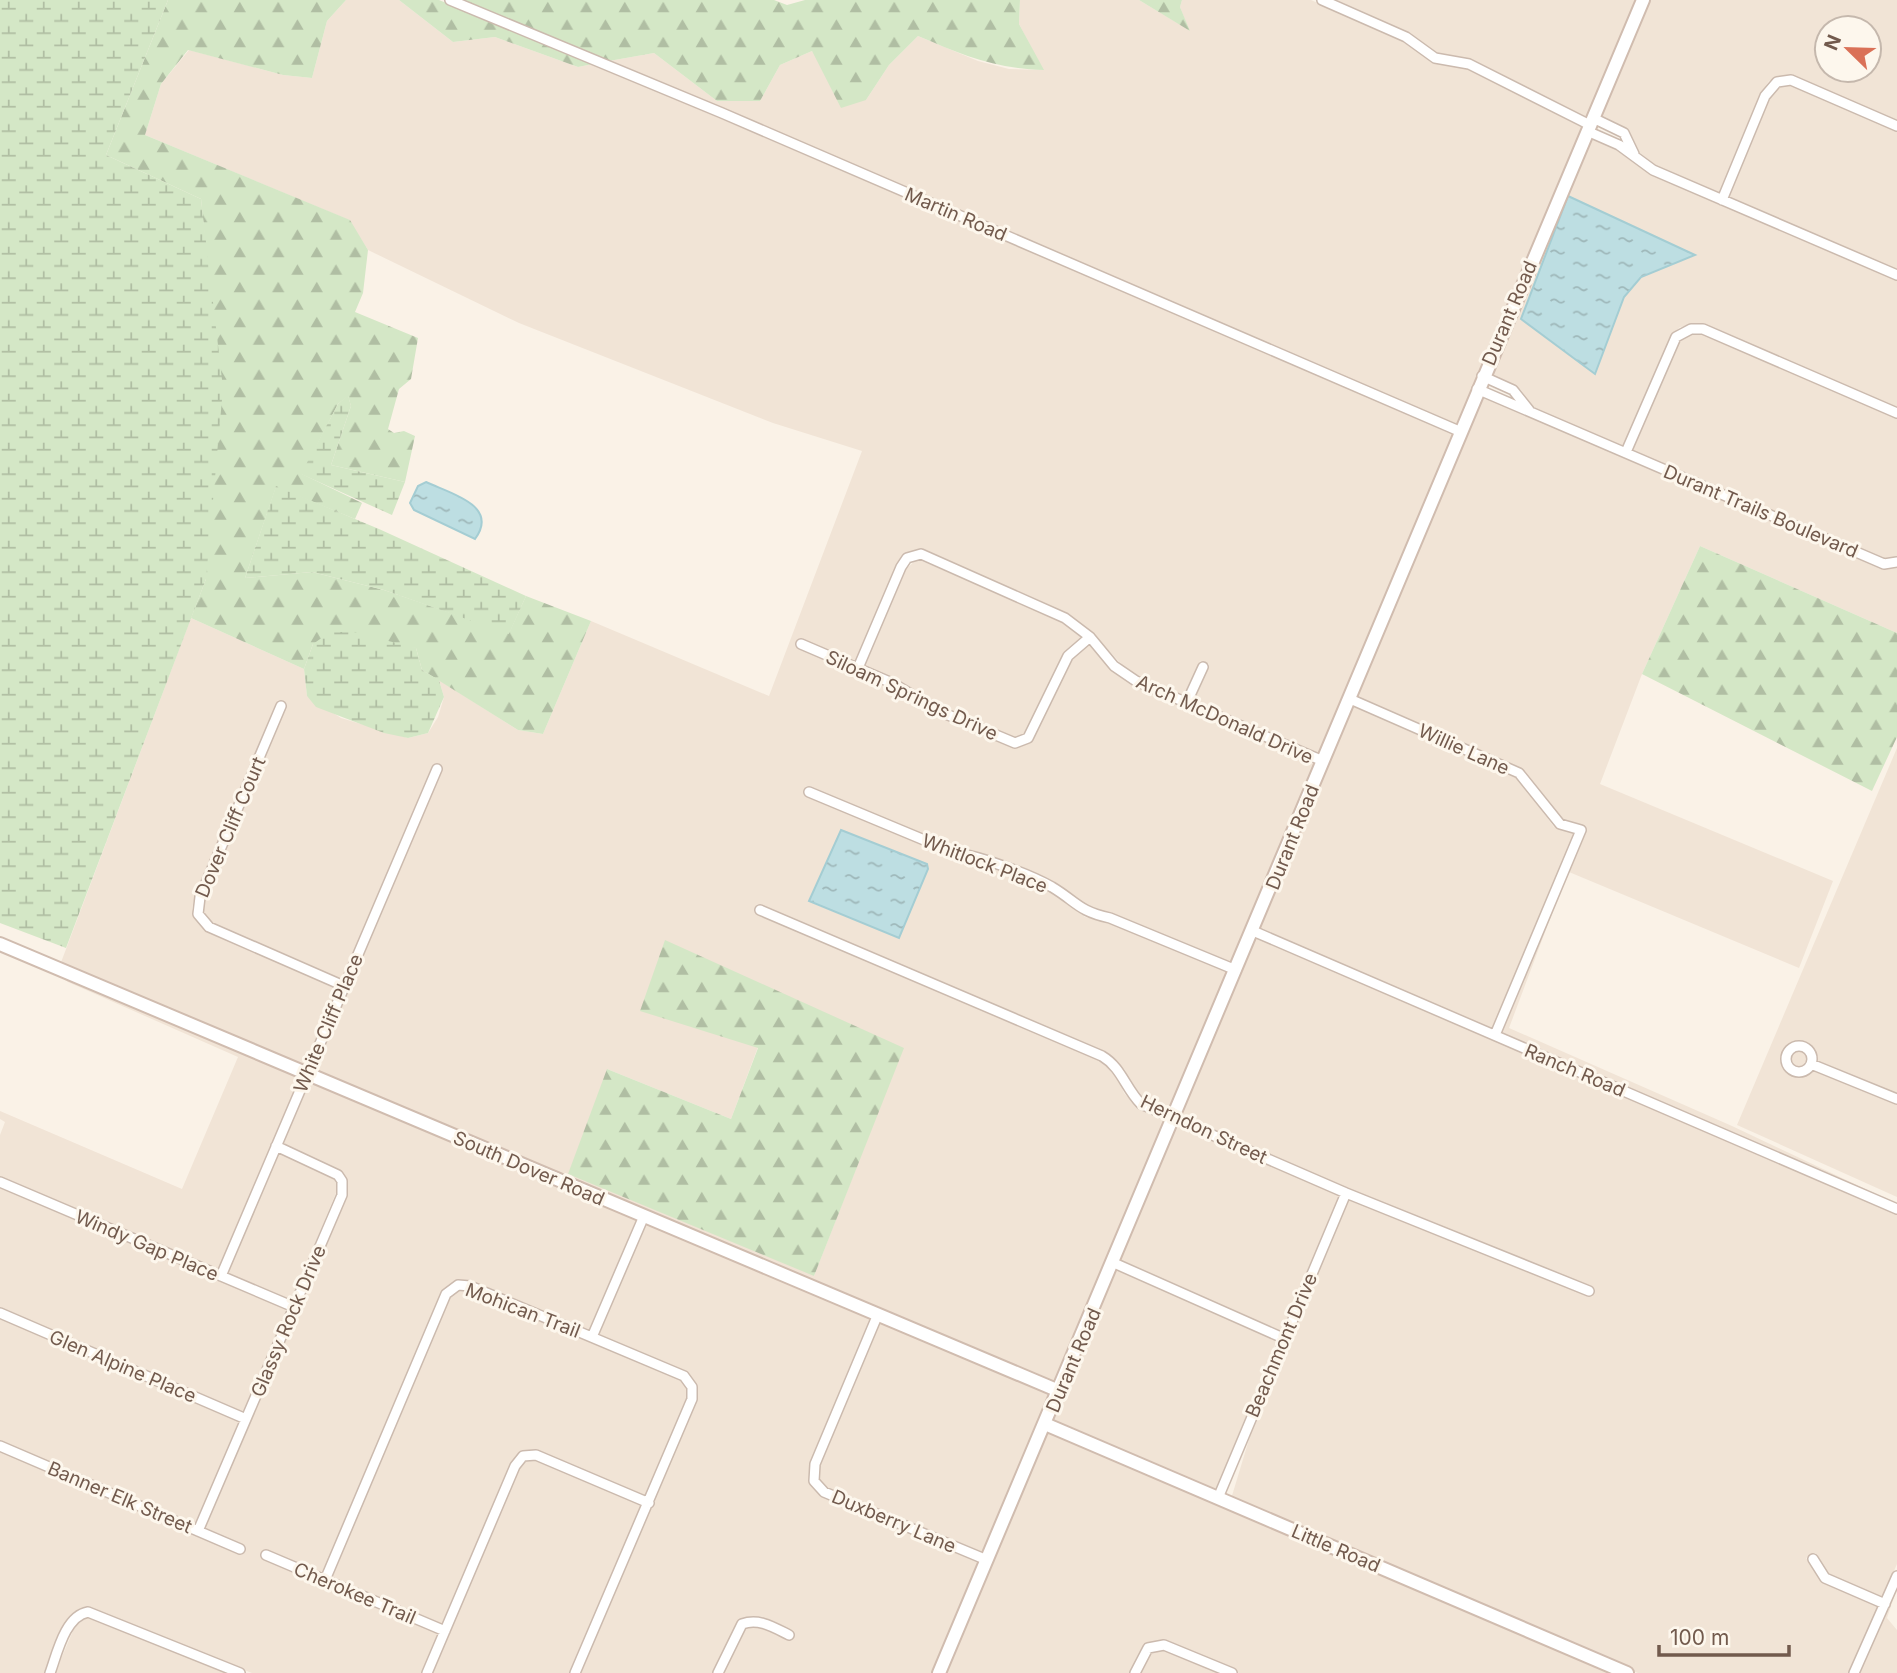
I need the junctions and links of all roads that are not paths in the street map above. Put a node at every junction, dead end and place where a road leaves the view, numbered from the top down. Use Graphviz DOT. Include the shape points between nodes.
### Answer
graph roads {
  1 [pos="450,0"];
  2 [pos="1322,0"];
  3 [pos="1643,0"];
  4 [pos="1590,124"];
  5 [pos="1897,126"];
  6 [pos="1634,154"];
  7 [pos="1722,200"];
  8 [pos="1897,275"];
  9 [pos="1482,376"];
  10 [pos="1477,389"];
  11 [pos="1530,412"];
  12 [pos="1897,413"];
  13 [pos="1459,431"];
  14 [pos="1626,452"];
  15 [pos="1897,562"];
  16 [pos="1090,637"];
  17 [pos="801,644"];
  18 [pos="1203,667"];
  19 [pos="858,668"];
  20 [pos="1350,699"];
  21 [pos="1187,702"];
  22 [pos="281,706"];
  23 [pos="1323,761"];
  24 [pos="437,769"];
  25 [pos="809,792"];
  26 [pos="760,910"];
  27 [pos="1253,931"];
  28 [pos="0,944"];
  29 [pos="1236,970"];
  30 [pos="344,986"];
  31 [pos="1494,1035"];
  32 [pos="1811,1064"];
  33 [pos="307,1074"];
  34 [pos="1897,1099"];
  35 [pos="1173,1118"];
  36 [pos="276,1146"];
  37 [pos="0,1182"];
  38 [pos="1346,1193"];
  39 [pos="1897,1209"];
  40 [pos="644,1216"];
  41 [pos="1114,1264"];
  42 [pos="220,1276"];
  43 [pos="1589,1291"];
  44 [pos="294,1307"];
  45 [pos="0,1313"];
  46 [pos="878,1314"];
  47 [pos="592,1338"];
  48 [pos="1283,1338"];
  49 [pos="1059,1391"];
  50 [pos="246,1419"];
  51 [pos="1045,1424"];
  52 [pos="0,1446"];
  53 [pos="1218,1498"];
  54 [pos="649,1503"];
  55 [pos="198,1531"];
  56 [pos="240,1549"];
  57 [pos="266,1555"];
  58 [pos="1813,1559"];
  59 [pos="987,1560"];
  60 [pos="1897,1576"];
  61 [pos="325,1580"];
  62 [pos="1885,1604"];
  63 [pos="445,1631"];
  64 [pos="789,1635"];
  65 [pos="50,1673"];
  66 [pos="240,1673"];
  67 [pos="427,1673"];
  68 [pos="575,1673"];
  69 [pos="719,1673"];
  70 [pos="939,1673"];
  71 [pos="1135,1673"];
  72 [pos="1232,1673"];
  73 [pos="1627,1673"];
  74 [pos="1854,1673"];
  1 -- 13 [label="street, Martin Road"];
  2 -- 4 [label="street" via="1406,37 1435,58 1469,65"];
  3 -- 4 [label="street, Durant Road"];
  4 -- 6 [label="street"];
  4 -- 6 [label="street" via="1624,133"];
  4 -- 9 [label="street, Durant Road"];
  5 -- 7 [label="street" via="1791,80 1777,82 1765,96"];
  6 -- 7 [label="street" via="1653,170"];
  7 -- 8 [label="street"];
  9 -- 10 [label="street, Durant Road"];
  9 -- 11 [label="street" via="1518,394"];
  10 -- 11 [label="street, Durant Trails Boulevard"];
  10 -- 13 [label="street, Durant Road"];
  11 -- 14 [label="street, Durant Trails Boulevard"];
  12 -- 14 [label="street" via="1703,329 1691,328 1676,337"];
  13 -- 20 [label="street, Durant Road"];
  14 -- 15 [label="street, Durant Trails Boulevard" via="1884,564"];
  16 -- 19 [label="street, Siloam Springs Drive" via="1068,656 1028,738 1014,743 940,712"];
  16 -- 19 [label="street, Arch McDonald Drive" via="1038,604 915,555 901,566"];
  16 -- 21 [label="street, Arch McDonald Drive" via="1126,675"];
  17 -- 19 [label="street, Siloam Springs Drive"];
  18 -- 21 [label="street"];
  20 -- 23 [label="street, Durant Road"];
  20 -- 31 [label="street, Willie Lane" via="1519,773 1560,824 1581,830"];
  21 -- 23 [label="street, Arch McDonald Drive"];
  22 -- 30 [label="street, Dover Cliff Court" via="200,897 198,914 209,927"];
  23 -- 27 [label="street, Durant Road"];
  24 -- 30 [label="street, White Cliff Place"];
  25 -- 29 [label="street, Whitlock Place" via="1052,887 1088,913"];
  26 -- 35 [label="street, Herndon Street" via="1102,1056 1121,1073 1129,1092 1141,1104"];
  27 -- 29 [label="street, Durant Road"];
  27 -- 31 [label="street, Ranch Road"];
  28 -- 33 [label="street, South Dover Road"];
  29 -- 35 [label="street, Durant Road"];
  30 -- 33 [label="street, White Cliff Place"];
  31 -- 39 [label="street, Ranch Road"];
  32 -- 34 [label="street"];
  33 -- 36 [label="street, White Cliff Place"];
  33 -- 40 [label="street, South Dover Road"];
  35 -- 38 [label="street, Herndon Street"];
  35 -- 41 [label="street, Durant Road"];
  36 -- 42 [label="street, White Cliff Place"];
  36 -- 44 [label="street, Glassy Rock Drive" via="329,1169 344,1188"];
  37 -- 42 [label="street, Windy Gap Place"];
  38 -- 43 [label="street, Herndon Street"];
  38 -- 48 [label="street, Beachmont Drive"];
  40 -- 46 [label="street, South Dover Road"];
  40 -- 47 [label="street"];
  41 -- 48 [label="street"];
  41 -- 49 [label="street, Durant Road"];
  42 -- 44 [label="street, Windy Gap Place"];
  44 -- 50 [label="street, Glassy Rock Drive"];
  45 -- 50 [label="street, Glen Alpine Place"];
  46 -- 49 [label="street, South Dover Road"];
  46 -- 59 [label="street, Duxberry Lane" via="815,1464 814,1481 824,1492"];
  47 -- 54 [label="street, Mohican Trail" via="684,1376 692,1387 692,1399"];
  47 -- 61 [label="street, Mohican Trail" via="470,1286 458,1285 446,1294"];
  48 -- 53 [label="street, Beachmont Drive"];
  49 -- 51 [label="street, Durant Road"];
  50 -- 55 [label="street, Glassy Rock Drive"];
  51 -- 53 [label="street, Little Road"];
  51 -- 59 [label="street, Durant Road"];
  52 -- 55 [label="street, Banner Elk Street"];
  53 -- 73 [label="street, Little Road"];
  54 -- 63 [label="street" via="536,1455 523,1456"];
  54 -- 68 [label="street, Mohican Trail"];
  55 -- 56 [label="street, Banner Elk Street"];
  57 -- 61 [label="street, Cherokee Trail"];
  58 -- 62 [label="street" via="1825,1578"];
  59 -- 70 [label="street, Durant Road"];
  60 -- 62 [label="street"];
  61 -- 63 [label="street, Cherokee Trail"];
  62 -- 74 [label="street"];
  63 -- 67 [label="street"];
  64 -- 69 [label="street" via="760,1622 741,1624"];
  65 -- 66 [label="street" via="71,1623 88,1612"];
  71 -- 72 [label="street" via="1148,1648 1164,1645"];
}
